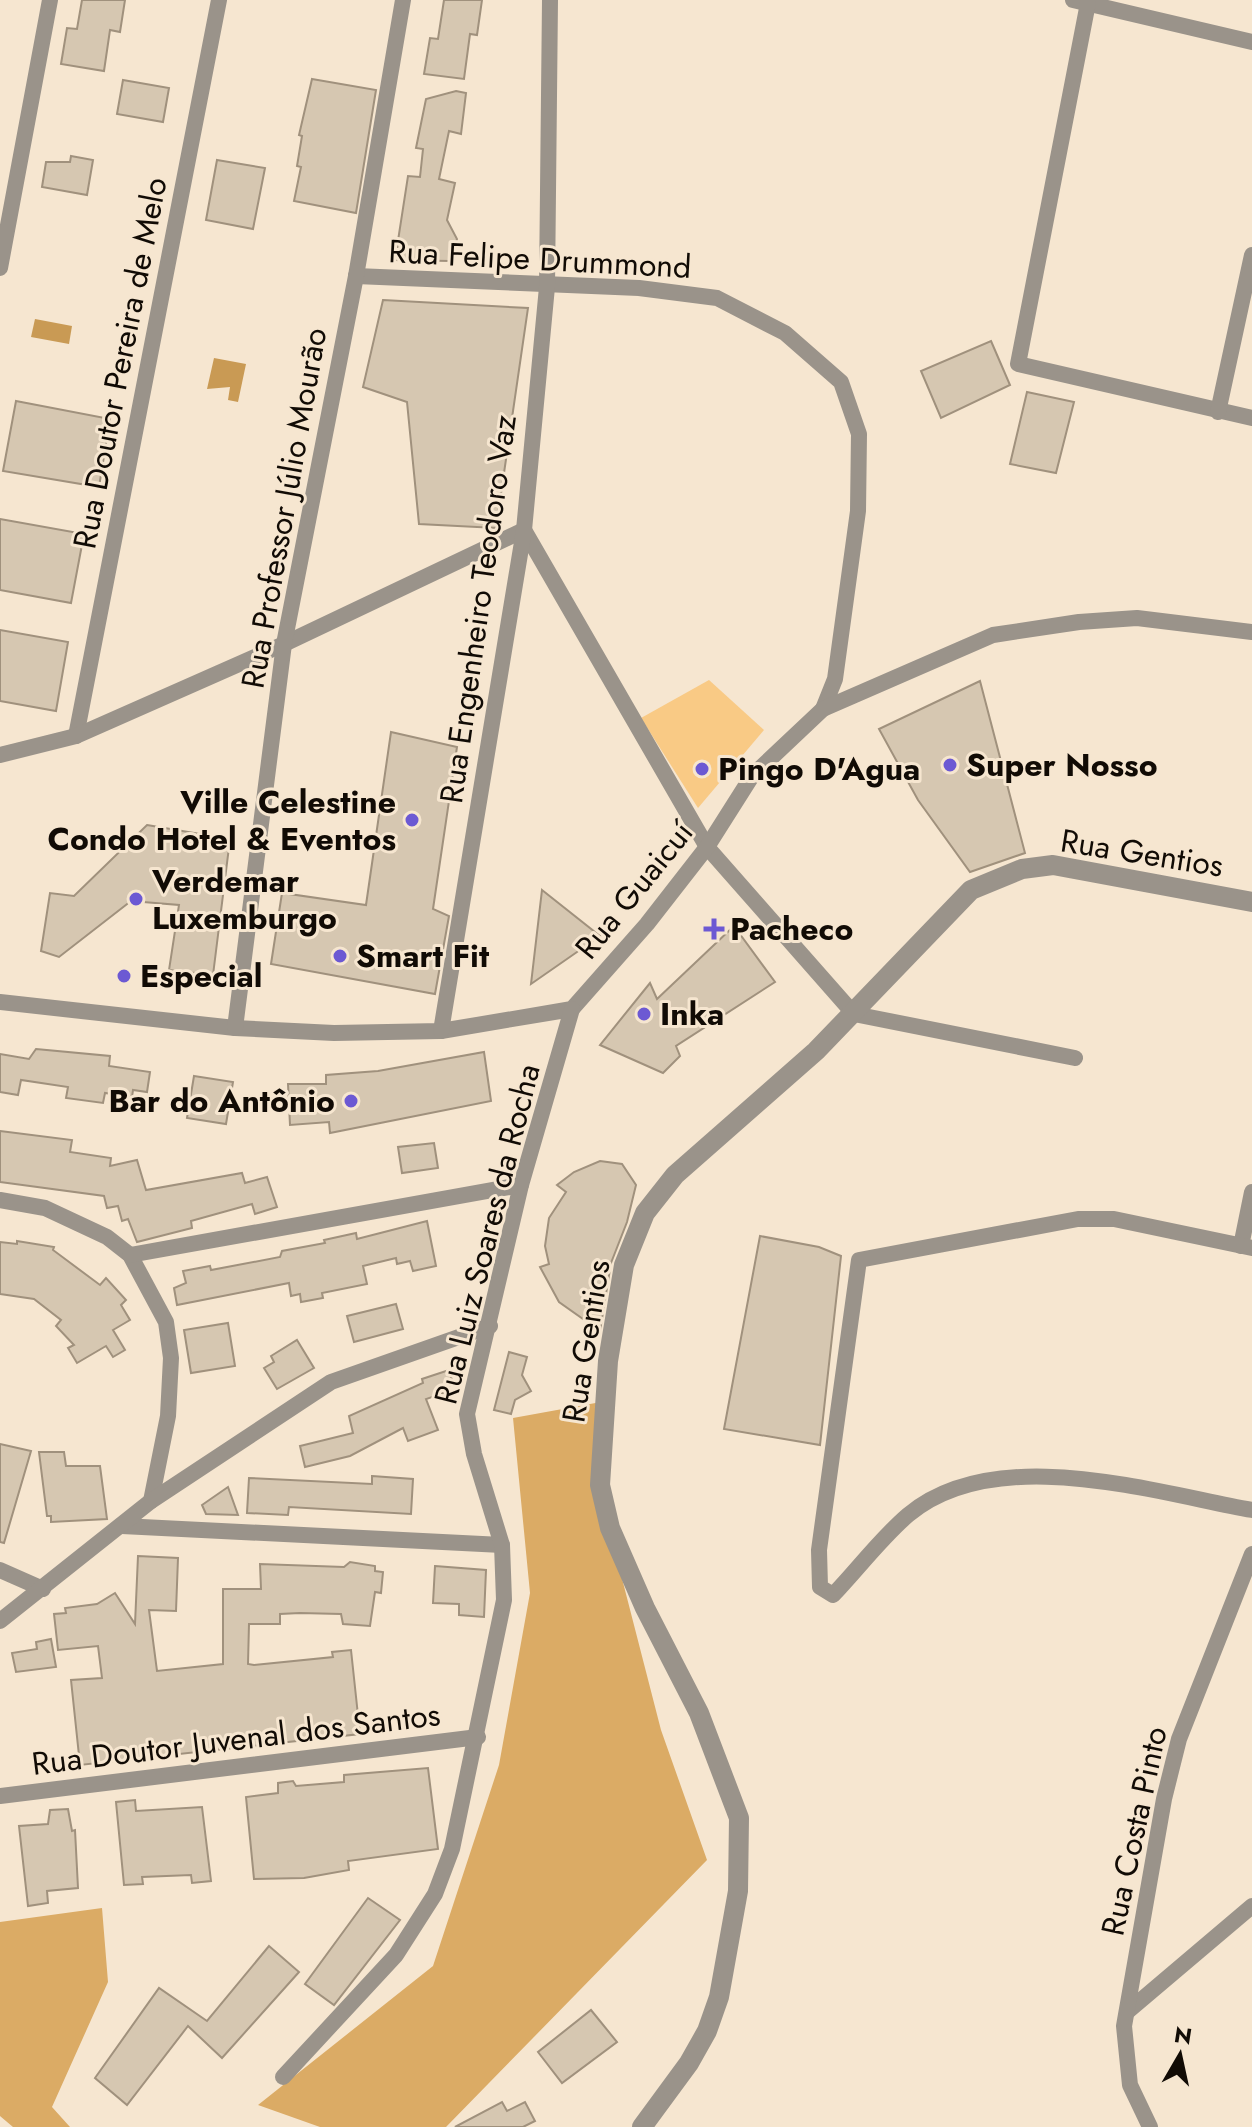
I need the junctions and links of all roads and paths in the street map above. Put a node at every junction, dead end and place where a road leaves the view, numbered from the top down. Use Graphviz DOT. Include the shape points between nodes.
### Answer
graph roads {
  1 [pos="50,0"];
  2 [pos="219,0"];
  3 [pos="403,0"];
  4 [pos="550,0"];
  5 [pos="1080,2"];
  6 [pos="1252,42"];
  7 [pos="1252,255"];
  8 [pos="0,268"];
  9 [pos="356,276"];
  10 [pos="547,287"];
  11 [pos="1218,412"];
  12 [pos="1252,418"];
  13 [pos="524,530"];
  14 [pos="1252,632"];
  15 [pos="284,644"];
  16 [pos="823,709"];
  17 [pos="76,736"];
  18 [pos="0,755"];
  19 [pos="707,847"];
  20 [pos="1252,902"];
  21 [pos="0,1002"];
  22 [pos="572,1009"];
  23 [pos="854,1014"];
  24 [pos="235,1028"];
  25 [pos="441,1031"];
  26 [pos="1075,1058"];
  27 [pos="521,1185"];
  28 [pos="1252,1192"];
  29 [pos="0,1200"];
  30 [pos="1247,1247"];
  31 [pos="130,1255"];
  32 [pos="490,1326"];
  33 [pos="151,1501"];
  34 [pos="1252,1510"];
  35 [pos="122,1526"];
  36 [pos="502,1545"];
  37 [pos="1252,1554"];
  38 [pos="0,1570"];
  39 [pos="43,1589"];
  40 [pos="0,1621"];
  41 [pos="478,1737"];
  42 [pos="0,1796"];
  43 [pos="1252,1906"];
  44 [pos="1127,2012"];
  45 [pos="283,2077"];
  46 [pos="642,2127"];
  47 [pos="1150,2127"];
  1 -- 8 [label="street"];
  2 -- 17 [label="street, Rua Doutor Pereira de Melo"];
  3 -- 9 [label="street, Rua Professor Júlio Mourão"];
  4 -- 10 [label="street, Rua Engenheiro Teodoro Vaz"];
  5 -- 6 [label="street"];
  5 -- 11 [label="street" via="1018,364"];
  7 -- 11 [label="street"];
  9 -- 10 [label="street, Rua Felipe Drummond"];
  9 -- 15 [label="street, Rua Professor Júlio Mourão"];
  10 -- 13 [label="street, Rua Engenheiro Teodoro Vaz"];
  10 -- 16 [label="street, Rua Felipe Drummond" via="639,288 717,298 785,333 841,382 859,434 858,511 835,679"];
  11 -- 12 [label="street"];
  13 -- 15 [label="street"];
  13 -- 19 [label="street"];
  13 -- 25 [label="street, Rua Engenheiro Teodoro Vaz"];
  14 -- 16 [label="street, Rua Guaicuí" via="1137,618 993,635"];
  15 -- 17 [label="street"];
  15 -- 24 [label="street, Rua Professor Júlio Mourão"];
  16 -- 19 [label="street, Rua Guaicuí" via="752,776"];
  17 -- 18 [label="street"];
  19 -- 22 [label="street, Rua Guaicuí"];
  19 -- 23 [label="street"];
  20 -- 23 [label="street, Rua Gentios" via="1053,865 1022,869 971,890"];
  21 -- 24 [label="street"];
  22 -- 25 [label="street"];
  22 -- 27 [label="street, Rua Luiz Soares da Rocha"];
  23 -- 26 [label="street"];
  23 -- 46 [label="street, Rua Gentios" via="675,1175 645,1213 624,1265 608,1361 600,1485 610,1528 699,1713 739,1818 738,1891 719,1997 689,2063"];
  24 -- 25 [label="street"];
  27 -- 31 [label="street"];
  27 -- 32 [label="street, Rua Luiz Soares da Rocha"];
  28 -- 30 [label="street"];
  29 -- 31 [label="street" via="45,1208 107,1237"];
  30 -- 34 [label="street" via="1114,1219 1078,1219 859,1260 819,1550 820,1587 833,1595 909,1514 960,1485 1053,1475"];
  31 -- 33 [label="street" via="166,1322 171,1358 168,1416"];
  32 -- 33 [label="street" via="331,1382"];
  32 -- 36 [label="street, Rua Luiz Soares da Rocha" via="467,1414"];
  33 -- 35 [label="street"];
  35 -- 36 [label="street"];
  35 -- 39 [label="street"];
  36 -- 41 [label="street, Rua Luiz Soares da Rocha" via="504,1600"];
  37 -- 44 [label="street, Rua Costa Pinto" via="1179,1739"];
  38 -- 39 [label="street"];
  39 -- 40 [label="street"];
  41 -- 42 [label="street, Rua Doutor Juvenal dos Santos"];
  41 -- 45 [label="street, Rua Luiz Soares da Rocha" via="452,1849 435,1894 396,1955"];
  43 -- 44 [label="street"];
  44 -- 47 [label="street, Rua Costa Pinto" via="1130,2085"];
}
